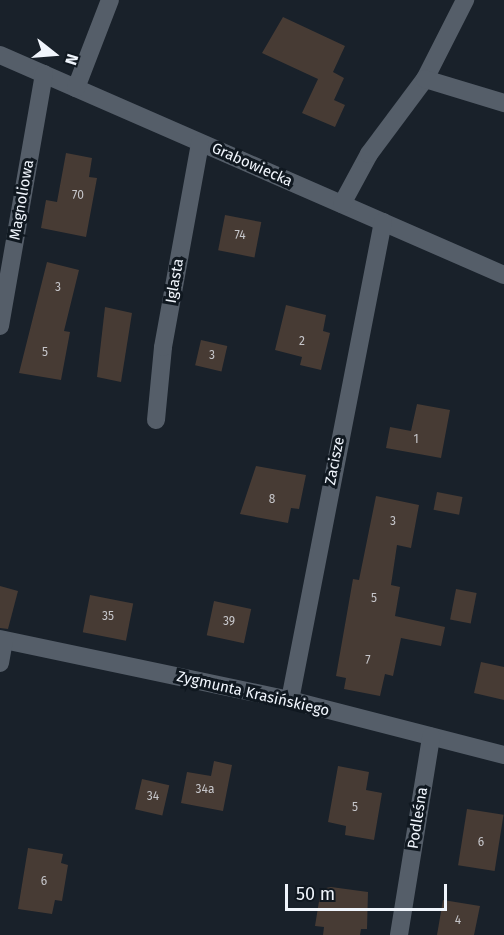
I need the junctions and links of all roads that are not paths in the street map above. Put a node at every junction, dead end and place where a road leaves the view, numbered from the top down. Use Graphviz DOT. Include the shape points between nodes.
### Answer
graph roads {
  1 [pos="110,0"];
  2 [pos="465,0"];
  3 [pos="0,55"];
  4 [pos="44,74"];
  5 [pos="425,79"];
  6 [pos="76,88"];
  7 [pos="504,103"];
  8 [pos="200,143"];
  9 [pos="342,204"];
  10 [pos="382,222"];
  11 [pos="504,275"];
  12 [pos="0,326"];
  13 [pos="156,420"];
  14 [pos="2,640"];
  15 [pos="0,663"];
  16 [pos="290,700"];
  17 [pos="431,737"];
  18 [pos="504,755"];
  19 [pos="399,935"];
  1 -- 6 [label="street"];
  2 -- 5 [label="street"];
  3 -- 4 [label="street, Grabowiecka"];
  4 -- 6 [label="street, Grabowiecka"];
  4 -- 12 [label="street, Magnoliowa"];
  5 -- 7 [label="street"];
  5 -- 9 [label="street" via="369,154"];
  6 -- 8 [label="street, Grabowiecka"];
  8 -- 9 [label="street, Grabowiecka"];
  8 -- 13 [label="street, Iglasta" via="163,347"];
  9 -- 10 [label="street, Grabowiecka"];
  10 -- 11 [label="street, Grabowiecka"];
  10 -- 16 [label="street, Zacisze"];
  14 -- 15 [label="street"];
  14 -- 16 [label="street, Zygmunta Krasińskiego"];
  16 -- 17 [label="street, Zygmunta Krasińskiego"];
  17 -- 18 [label="street, Zygmunta Krasińskiego"];
  17 -- 19 [label="street, Podleśna"];
}
